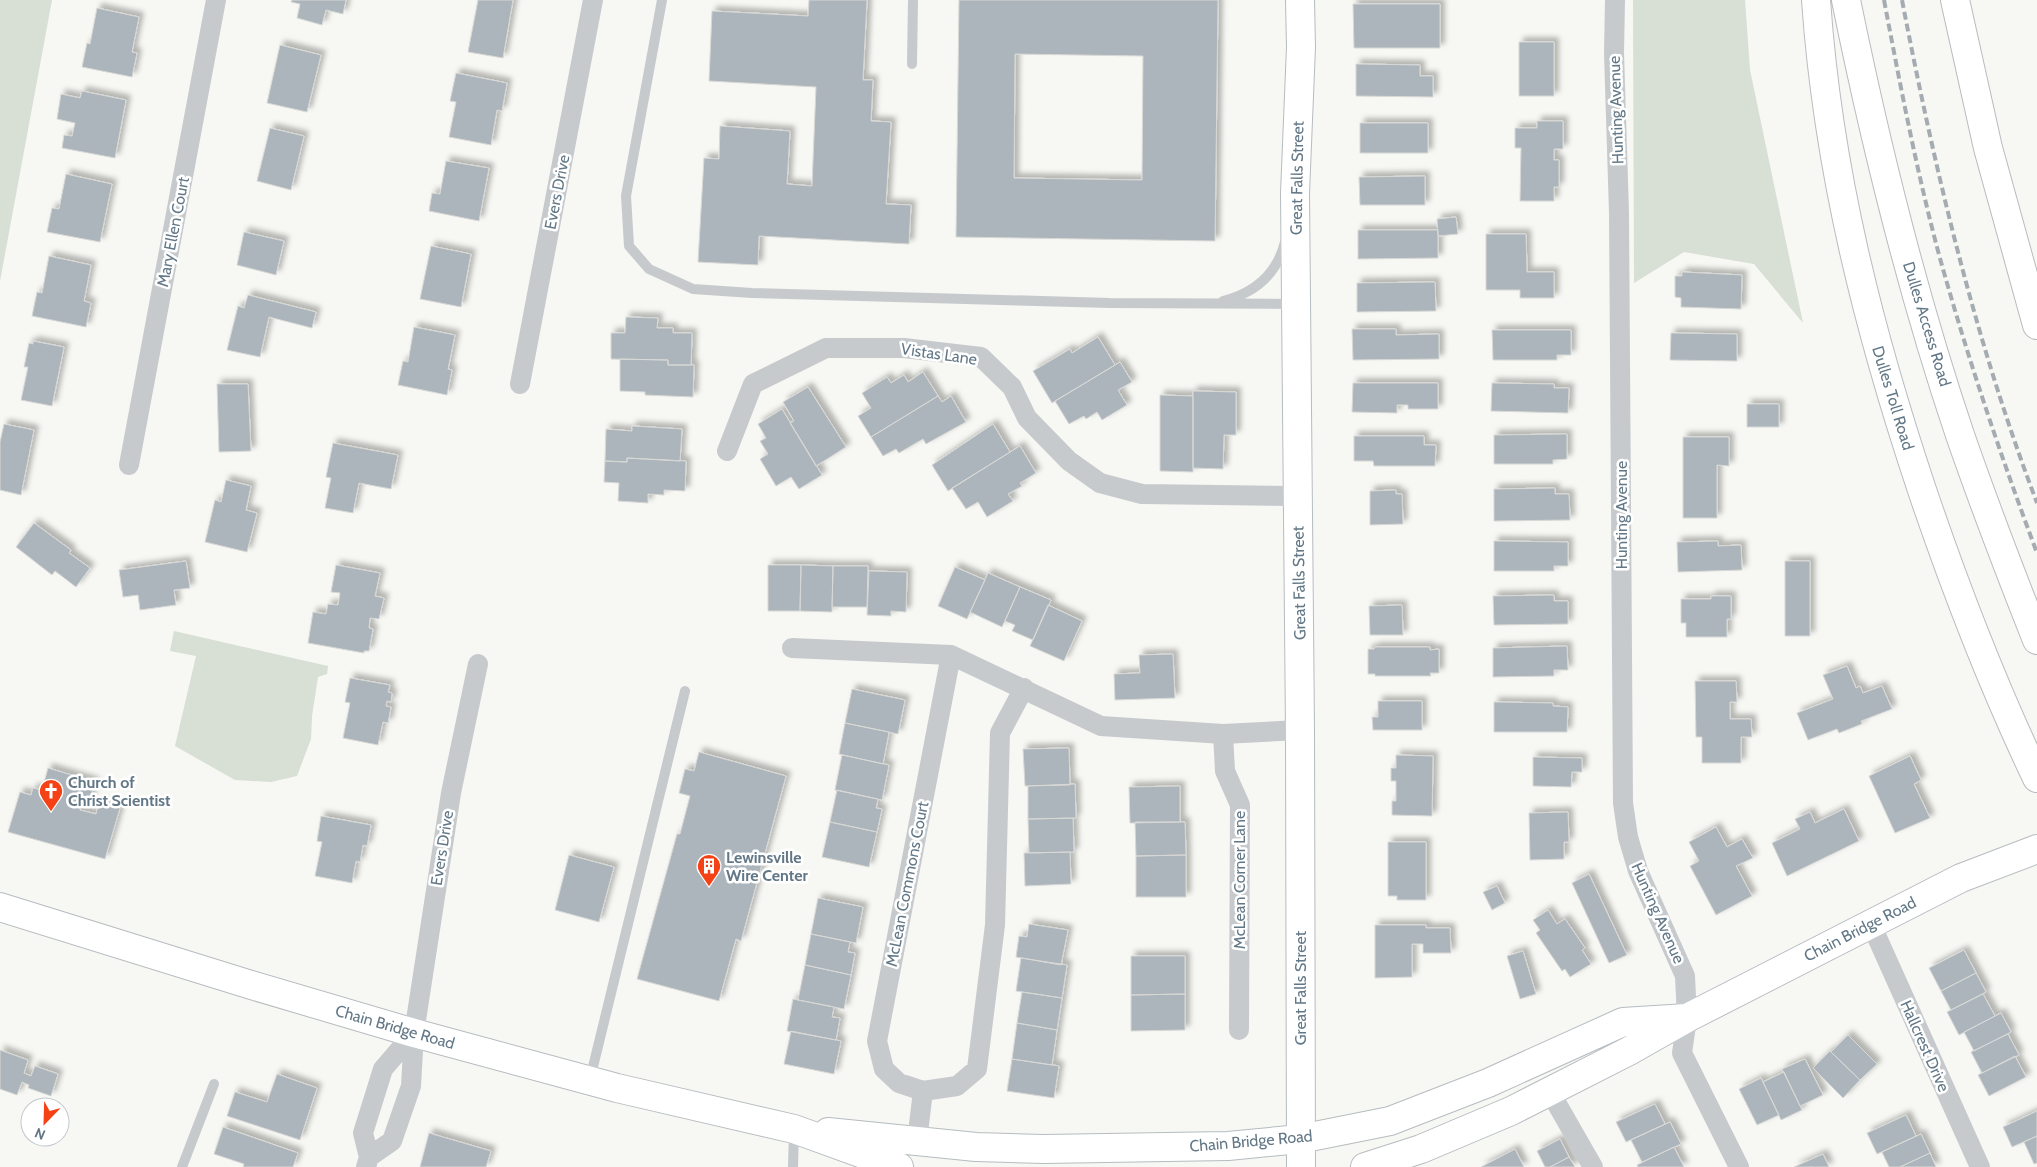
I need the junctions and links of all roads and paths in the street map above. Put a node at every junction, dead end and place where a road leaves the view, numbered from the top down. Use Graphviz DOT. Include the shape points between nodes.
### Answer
graph roads {
  1 [pos="216,0"];
  2 [pos="593,0"];
  3 [pos="662,0"];
  4 [pos="913,0"];
  5 [pos="1300,0"];
  6 [pos="1616,0"];
  7 [pos="1816,0"];
  8 [pos="1846,0"];
  9 [pos="1955,0"];
  10 [pos="912,64"];
  11 [pos="1296,193"];
  12 [pos="1210,304"];
  13 [pos="1296,304"];
  14 [pos="2037,325"];
  15 [pos="520,384"];
  16 [pos="727,451"];
  17 [pos="129,465"];
  18 [pos="1298,496"];
  19 [pos="2037,640"];
  20 [pos="792,648"];
  21 [pos="950,654"];
  22 [pos="478,664"];
  23 [pos="1024,688"];
  24 [pos="685,691"];
  25 [pos="1300,730"];
  26 [pos="1223,734"];
  27 [pos="2035,774"];
  28 [pos="2037,849"];
  29 [pos="0,907"];
  30 [pos="1871,924"];
  31 [pos="1687,1018"];
  32 [pos="1239,1030"];
  33 [pos="414,1033"];
  34 [pos="589,1081"];
  35 [pos="214,1084"];
  36 [pos="923,1091"];
  37 [pos="1550,1092"];
  38 [pos="794,1129"];
  39 [pos="1300,1139"];
  40 [pos="917,1141"];
  41 [pos="368,1162"];
  42 [pos="182,1167"];
  43 [pos="793,1167"];
  44 [pos="899,1167"];
  45 [pos="1301,1167"];
  46 [pos="1364,1167"];
  47 [pos="1593,1167"];
  48 [pos="1739,1167"];
  49 [pos="1980,1167"];
  1 -- 17 [label="street, Mary Ellen Court"];
  2 -- 15 [label="street, Evers Drive"];
  3 -- 12 [label="lane" via="626,196 629,246 648,269 693,289 752,293"];
  4 -- 10 [label="lane"];
  5 -- 11 [label="main road, Great Falls Street"];
  6 -- 31 [label="street, Hunting Avenue" via="1623,803 1638,871 1685,976"];
  7 -- 27 [label="main road, Dulles Toll Road" via="1824,85 1843,205 1871,326 1900,426 1944,552"];
  8 -- 19 [label="main road, Dulles Access Road" via="1898,223 1930,338 1989,517"];
  9 -- 14 [label="main road" via="1988,148"];
  11 -- 12 [label="lane" via="1282,253 1274,270 1245,294"];
  11 -- 13 [label="main road, Great Falls Street"];
  12 -- 13 [label="lane"];
  13 -- 18 [label="main road, Great Falls Street"];
  16 -- 18 [label="street, Vistas Lane" via="753,384 826,348 904,348 981,357 1012,387 1027,418 1069,461 1100,483 1142,494"];
  18 -- 25 [label="main road, Great Falls Street"];
  20 -- 21 [label="street"];
  21 -- 23 [label="street"];
  21 -- 36 [label="street, McLean Commons Court" via="877,1041 884,1069 899,1083"];
  22 -- 33 [label="street, Evers Drive" via="451,793"];
  23 -- 26 [label="street" via="1101,726"];
  23 -- 36 [label="street, McLean Commons Court" via="1000,733 995,926 977,1069 957,1086"];
  24 -- 34 [label="lane"];
  25 -- 26 [label="street"];
  25 -- 39 [label="main road, Great Falls Street"];
  26 -- 32 [label="street, McLean Corner Lane" via="1225,770 1240,805"];
  28 -- 30 [label="main road, Chain Bridge Road" via="1961,878"];
  29 -- 33 [label="main road, Chain Bridge Road"];
  30 -- 31 [label="main road, Chain Bridge Road"];
  30 -- 49 [label="street, Hallcrest Drive"];
  31 -- 37 [label="main road, Chain Bridge Road"];
  31 -- 39 [label="main road, Chain Bridge Road" via="1623,1022 1488,1083 1390,1121"];
  31 -- 48 [label="street, Hunting Avenue" via="1682,1053"];
  33 -- 34 [label="main road, Chain Bridge Road"];
  33 -- 41 [label="street, Evers Drive" via="411,1086 392,1141"];
  33 -- 41 [label="street" via="383,1069 363,1133"];
  34 -- 38 [label="main road, Chain Bridge Road"];
  35 -- 42 [label="lane"];
  36 -- 40 [label="street"];
  37 -- 46 [label="main road, Chain Bridge Road" via="1456,1135"];
  37 -- 47 [label="street"];
  38 -- 40 [label="main road, Chain Bridge Road"];
  38 -- 43 [label="lane"];
  38 -- 44 [label="main road, Chain Bridge Road"];
  39 -- 40 [label="main road, Chain Bridge Road" via="1228,1146 1044,1149"];
  39 -- 45 [label="main road, Great Falls Street"];
}
